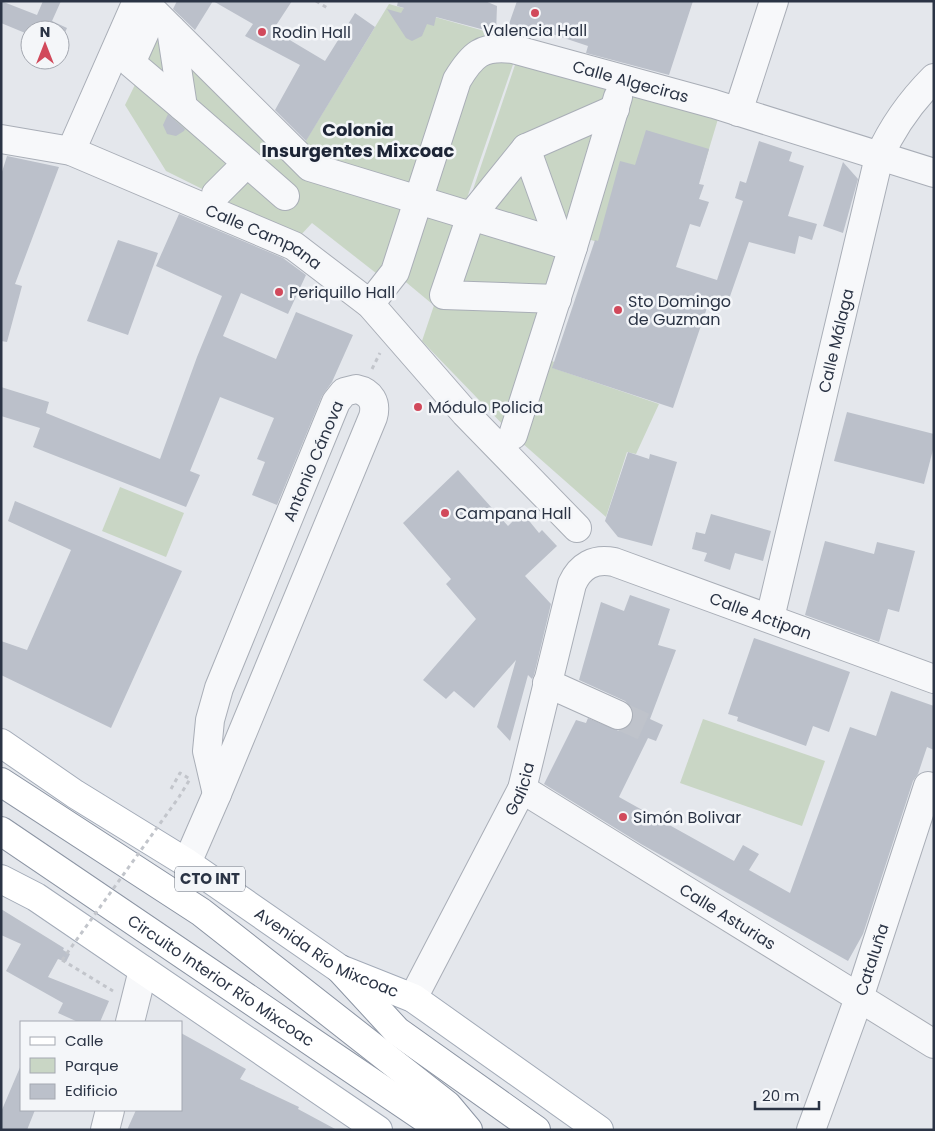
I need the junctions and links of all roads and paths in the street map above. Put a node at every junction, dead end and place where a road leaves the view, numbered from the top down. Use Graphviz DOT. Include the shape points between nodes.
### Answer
graph roads {
  1 [pos="316,1"];
  2 [pos="774,1"];
  3 [pos="329,9"];
  4 [pos="154,14"];
  5 [pos="934,78"];
  6 [pos="622,82"];
  7 [pos="183,107"];
  8 [pos="615,109"];
  9 [pos="738,112"];
  10 [pos="2,143"];
  11 [pos="526,148"];
  12 [pos="71,151"];
  13 [pos="879,157"];
  14 [pos="247,163"];
  15 [pos="310,167"];
  16 [pos="934,173"];
  17 [pos="216,194"];
  18 [pos="285,196"];
  19 [pos="418,199"];
  20 [pos="471,216"];
  21 [pos="256,229"];
  22 [pos="567,245"];
  23 [pos="557,299"];
  24 [pos="370,304"];
  25 [pos="392,327"];
  26 [pos="362,390"];
  27 [pos="513,435"];
  28 [pos="577,528"];
  29 [pos="586,565"];
  30 [pos="770,618"];
  31 [pos="934,680"];
  32 [pos="547,683"];
  33 [pos="618,715"];
  34 [pos="1,743"];
  35 [pos="1,782"];
  36 [pos="928,786"];
  37 [pos="170,789"];
  38 [pos="522,789"];
  39 [pos="217,794"];
  40 [pos="1,831"];
  41 [pos="187,863"];
  42 [pos="1,879"];
  43 [pos="340,969"];
  44 [pos="142,970"];
  45 [pos="111,989"];
  46 [pos="412,998"];
  47 [pos="859,998"];
  48 [pos="130,1021"];
  49 [pos="934,1044"];
  50 [pos="110,1111"];
  51 [pos="105,1130"];
  52 [pos="378,1130"];
  53 [pos="442,1130"];
  54 [pos="468,1130"];
  55 [pos="536,1130"];
  56 [pos="599,1130"];
  57 [pos="810,1130"];
  1 -- 3 [label="path"];
  2 -- 9 [label="street"];
  4 -- 7 [label="street"];
  4 -- 7 [label="street" via="131,63"];
  4 -- 12 [label="street"];
  4 -- 15 [label="street"];
  5 -- 13 [label="street, Calle Málaga" via="905,108"];
  6 -- 8 [label="street"];
  7 -- 14 [label="street"];
  8 -- 11 [label="street"];
  8 -- 22 [label="street"];
  9 -- 13 [label="street, Calle Algeciras"];
  9 -- 19 [label="street, Calle Algeciras" via="513,49 484,51 470,59 457,80"];
  10 -- 12 [label="street, Calle Campana"];
  11 -- 20 [label="street"];
  11 -- 22 [label="street"];
  12 -- 21 [label="street, Calle Campana"];
  13 -- 16 [label="street, Calle Algeciras"];
  13 -- 30 [label="street, Calle Málaga"];
  14 -- 17 [label="street"];
  14 -- 18 [label="street"];
  15 -- 18 [label="street"];
  15 -- 19 [label="street"];
  18 -- 21 [label="street"];
  19 -- 20 [label="street"];
  19 -- 24 [label="street, Calle Algeciras" via="395,272"];
  20 -- 22 [label="street"];
  20 -- 23 [label="street" via="444,295"];
  21 -- 24 [label="street, Calle Campana" via="294,246"];
  22 -- 23 [label="street"];
  23 -- 27 [label="street"];
  24 -- 25 [label="street, Calle Campana"];
  25 -- 26 [label="path"];
  25 -- 28 [label="street, Calle Campana" via="465,413"];
  26 -- 39 [label="street, Antonio Cánova" via="372,398 373,417"];
  26 -- 39 [label="street, Antonio Cánova" via="344,392 336,402 219,688 210,720 207,751"];
  29 -- 30 [label="street, Calle Actipan" via="605,560 614,562"];
  29 -- 32 [label="street, Galicia" via="572,584"];
  30 -- 31 [label="street, Calle Actipan"];
  32 -- 33 [label="street"];
  32 -- 38 [label="street, Galicia"];
  34 -- 41 [label="main road, Avenida Río Mixcoac / CTO INT" via="75,794"];
  35 -- 54 [label="main road" via="208,918 447,1105"];
  36 -- 47 [label="street, Cataluña"];
  37 -- 45 [label="path, bridge" via="180,773 190,779 62,960"];
  38 -- 46 [label="street, Galicia"];
  38 -- 47 [label="street, Calle Asturias"];
  39 -- 41 [label="street, Antonio Cánova"];
  40 -- 53 [label="main road, Circuito Interior Río Mixcoac"];
  41 -- 43 [label="main road, Avenida Río Mixcoac / CTO INT"];
  42 -- 44 [label="main road" via="36,897"];
  43 -- 46 [label="main road, Avenida Río Mixcoac / CTO INT"];
  43 -- 55 [label="main road, CTO INT" via="397,1031"];
  44 -- 48 [label="street"];
  44 -- 52 [label="main road"];
  46 -- 56 [label="main road, Avenida Río Mixcoac / CTO INT"];
  47 -- 49 [label="street, Calle Asturias"];
  47 -- 57 [label="street, Cataluña"];
  50 -- 51 [label="street"];
}
